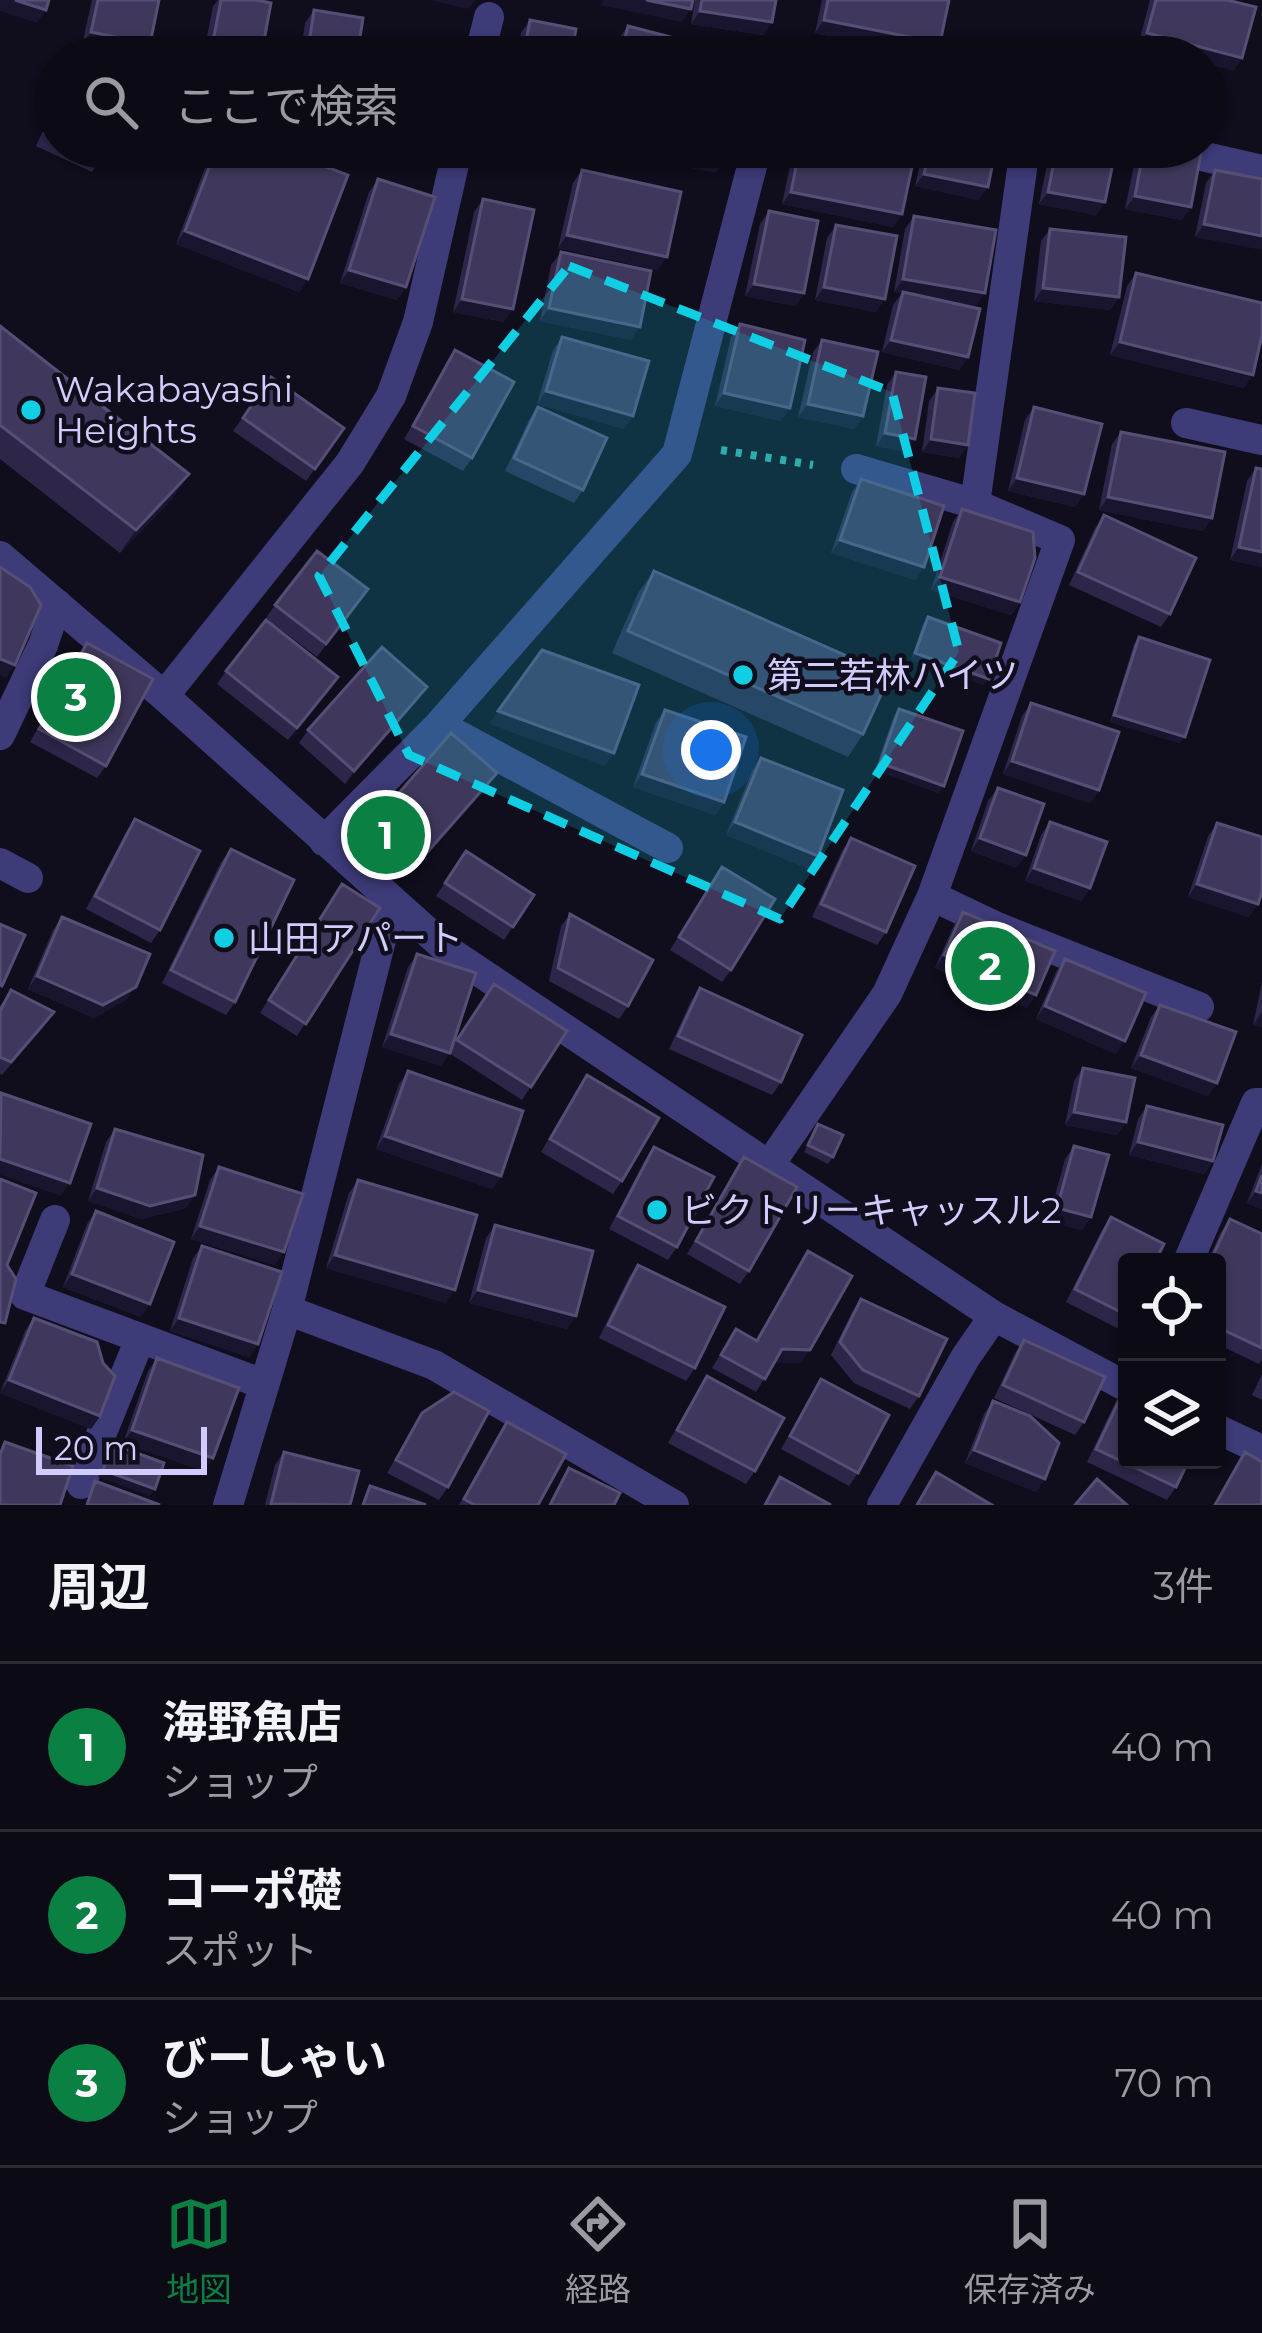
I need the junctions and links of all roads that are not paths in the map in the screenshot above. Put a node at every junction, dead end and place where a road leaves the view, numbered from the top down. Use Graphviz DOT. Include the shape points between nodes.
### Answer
graph roads {
  1 [pos="489,16"];
  2 [pos="484,36"];
  3 [pos="1226,162"];
  4 [pos="453,168"];
  5 [pos="752,168"];
  6 [pos="1022,168"];
  7 [pos="1262,170"];
  8 [pos="1186,423"];
  9 [pos="1262,440"];
  10 [pos="856,469"];
  11 [pos="975,504"];
  12 [pos="0,556"];
  13 [pos="57,604"];
  14 [pos="164,696"];
  15 [pos="439,725"];
  16 [pos="0,736"];
  17 [pos="324,841"];
  18 [pos="668,848"];
  19 [pos="0,863"];
  20 [pos="28,878"];
  21 [pos="932,896"];
  22 [pos="398,908"];
  23 [pos="1199,1007"];
  24 [pos="1262,1103"];
  25 [pos="770,1164"];
  26 [pos="55,1220"];
  27 [pos="1193,1253"];
  28 [pos="287,1310"];
  29 [pos="994,1316"];
  30 [pos="140,1339"];
  31 [pos="1118,1382"];
  32 [pos="263,1384"];
  33 [pos="1226,1434"];
  34 [pos="1262,1450"];
  35 [pos="81,1484"];
  36 [pos="228,1505"];
  37 [pos="674,1505"];
  38 [pos="882,1505"];
  1 -- 2 [label="street"];
  3 -- 7 [label="street"];
  4 -- 14 [label="street" via="418,322 391,396 350,463"];
  5 -- 15 [label="street" via="677,454"];
  6 -- 11 [label="street"];
  8 -- 9 [label="street"];
  10 -- 11 [label="street"];
  11 -- 21 [label="street" via="1060,540"];
  12 -- 13 [label="street"];
  13 -- 14 [label="street"];
  13 -- 16 [label="street"];
  14 -- 17 [label="street"];
  15 -- 17 [label="street"];
  15 -- 18 [label="street"];
  17 -- 22 [label="street"];
  19 -- 20 [label="street"];
  21 -- 23 [label="street"];
  21 -- 25 [label="street" via="887,994"];
  22 -- 25 [label="street" via="450,952"];
  22 -- 28 [label="street" via="381,940"];
  24 -- 27 [label="street"];
  25 -- 29 [label="street"];
  26 -- 30 [label="street" via="26,1295"];
  28 -- 32 [label="street"];
  28 -- 37 [label="street" via="434,1365"];
  29 -- 31 [label="street"];
  29 -- 38 [label="street"];
  30 -- 32 [label="street"];
  30 -- 35 [label="street"];
  32 -- 36 [label="street"];
  33 -- 34 [label="street"];
}
